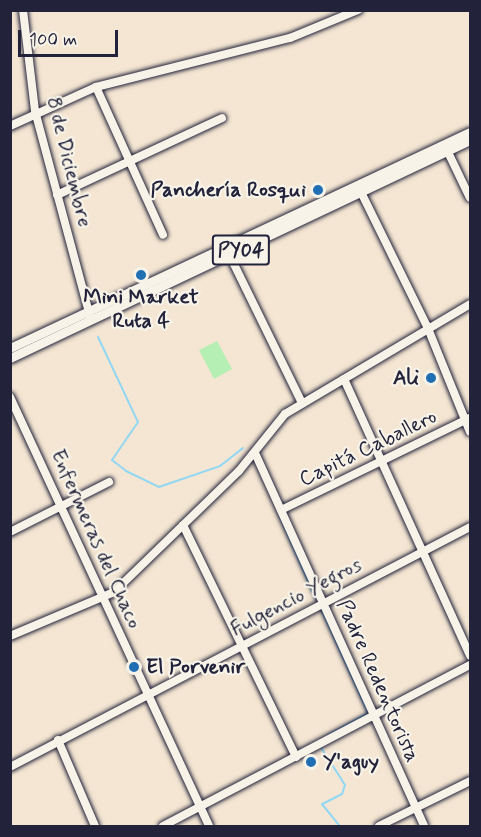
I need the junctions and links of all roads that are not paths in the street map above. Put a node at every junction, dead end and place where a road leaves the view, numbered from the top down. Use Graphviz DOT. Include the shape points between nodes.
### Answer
graph roads {
  1 [pos="24,10"];
  2 [pos="358,10"];
  3 [pos="96,87"];
  4 [pos="35,111"];
  5 [pos="222,117"];
  6 [pos="10,126"];
  7 [pos="471,132"];
  8 [pos="471,140"];
  9 [pos="446,147"];
  10 [pos="129,162"];
  11 [pos="360,189"];
  12 [pos="57,195"];
  13 [pos="471,198"];
  14 [pos="163,235"];
  15 [pos="230,256"];
  16 [pos="471,304"];
  17 [pos="90,316"];
  18 [pos="427,326"];
  19 [pos="10,348"];
  20 [pos="10,358"];
  21 [pos="344,379"];
  22 [pos="10,397"];
  23 [pos="302,404"];
  24 [pos="468,419"];
  25 [pos="471,432"];
  26 [pos="255,453"];
  27 [pos="382,460"];
  28 [pos="109,482"];
  29 [pos="62,506"];
  30 [pos="281,510"];
  31 [pos="183,525"];
  32 [pos="471,527"];
  33 [pos="10,532"];
  34 [pos="423,551"];
  35 [pos="104,599"];
  36 [pos="322,601"];
  37 [pos="10,636"];
  38 [pos="243,646"];
  39 [pos="471,656"];
  40 [pos="471,665"];
  41 [pos="146,694"];
  42 [pos="373,716"];
  43 [pos="58,740"];
  44 [pos="296,757"];
  45 [pos="10,767"];
  46 [pos="471,781"];
  47 [pos="416,808"];
  48 [pos="198,809"];
  49 [pos="95,826"];
  50 [pos="163,826"];
  51 [pos="209,826"];
  52 [pos="379,826"];
  53 [pos="424,826"];
  1 -- 4 [label="street, 8 de Diciembre"];
  2 -- 3 [label="street" via="290,38"];
  3 -- 4 [label="street"];
  3 -- 10 [label="street"];
  4 -- 6 [label="street"];
  4 -- 12 [label="street, 8 de Diciembre"];
  5 -- 10 [label="street"];
  7 -- 9 [label="main road, PY04"];
  8 -- 9 [label="main road, PY04"];
  9 -- 11 [label="main road, PY04"];
  9 -- 13 [label="street"];
  10 -- 12 [label="street"];
  10 -- 14 [label="street"];
  11 -- 15 [label="main road, PY04"];
  11 -- 17 [label="main road, PY04"];
  11 -- 18 [label="street"];
  12 -- 17 [label="street, 8 de Diciembre"];
  15 -- 17 [label="main road, PY04"];
  15 -- 23 [label="street"];
  16 -- 18 [label="street"];
  17 -- 19 [label="main road, PY04"];
  17 -- 20 [label="main road, PY04"];
  18 -- 21 [label="street"];
  18 -- 24 [label="street"];
  21 -- 23 [label="street"];
  21 -- 27 [label="street"];
  22 -- 29 [label="street, Enfermeras del Chaco"];
  23 -- 26 [label="street" via="273,426"];
  24 -- 25 [label="street"];
  24 -- 27 [label="street, Capitá Caballero"];
  26 -- 30 [label="street, Padre Redentorista"];
  26 -- 31 [label="street"];
  27 -- 30 [label="street, Capitá Caballero"];
  27 -- 34 [label="street"];
  28 -- 29 [label="street"];
  29 -- 33 [label="street"];
  29 -- 35 [label="street, Enfermeras del Chaco"];
  30 -- 36 [label="street, Padre Redentorista"];
  31 -- 35 [label="street"];
  31 -- 38 [label="street"];
  32 -- 34 [label="street, Fulgencio Yegros"];
  34 -- 36 [label="street, Fulgencio Yegros"];
  34 -- 39 [label="street"];
  35 -- 37 [label="street"];
  35 -- 41 [label="street, Enfermeras del Chaco"];
  36 -- 38 [label="street, Fulgencio Yegros"];
  36 -- 42 [label="street, Padre Redentorista"];
  38 -- 41 [label="street, Fulgencio Yegros"];
  38 -- 44 [label="street"];
  40 -- 42 [label="street"];
  41 -- 43 [label="street, Fulgencio Yegros"];
  41 -- 48 [label="street, Enfermeras del Chaco"];
  42 -- 44 [label="street"];
  42 -- 47 [label="street, Padre Redentorista"];
  43 -- 45 [label="street, Fulgencio Yegros"];
  43 -- 49 [label="street"];
  44 -- 48 [label="street"];
  46 -- 47 [label="street"];
  47 -- 52 [label="street"];
  47 -- 53 [label="street, Padre Redentorista"];
  48 -- 50 [label="street"];
  48 -- 51 [label="street, Enfermeras del Chaco"];
}
